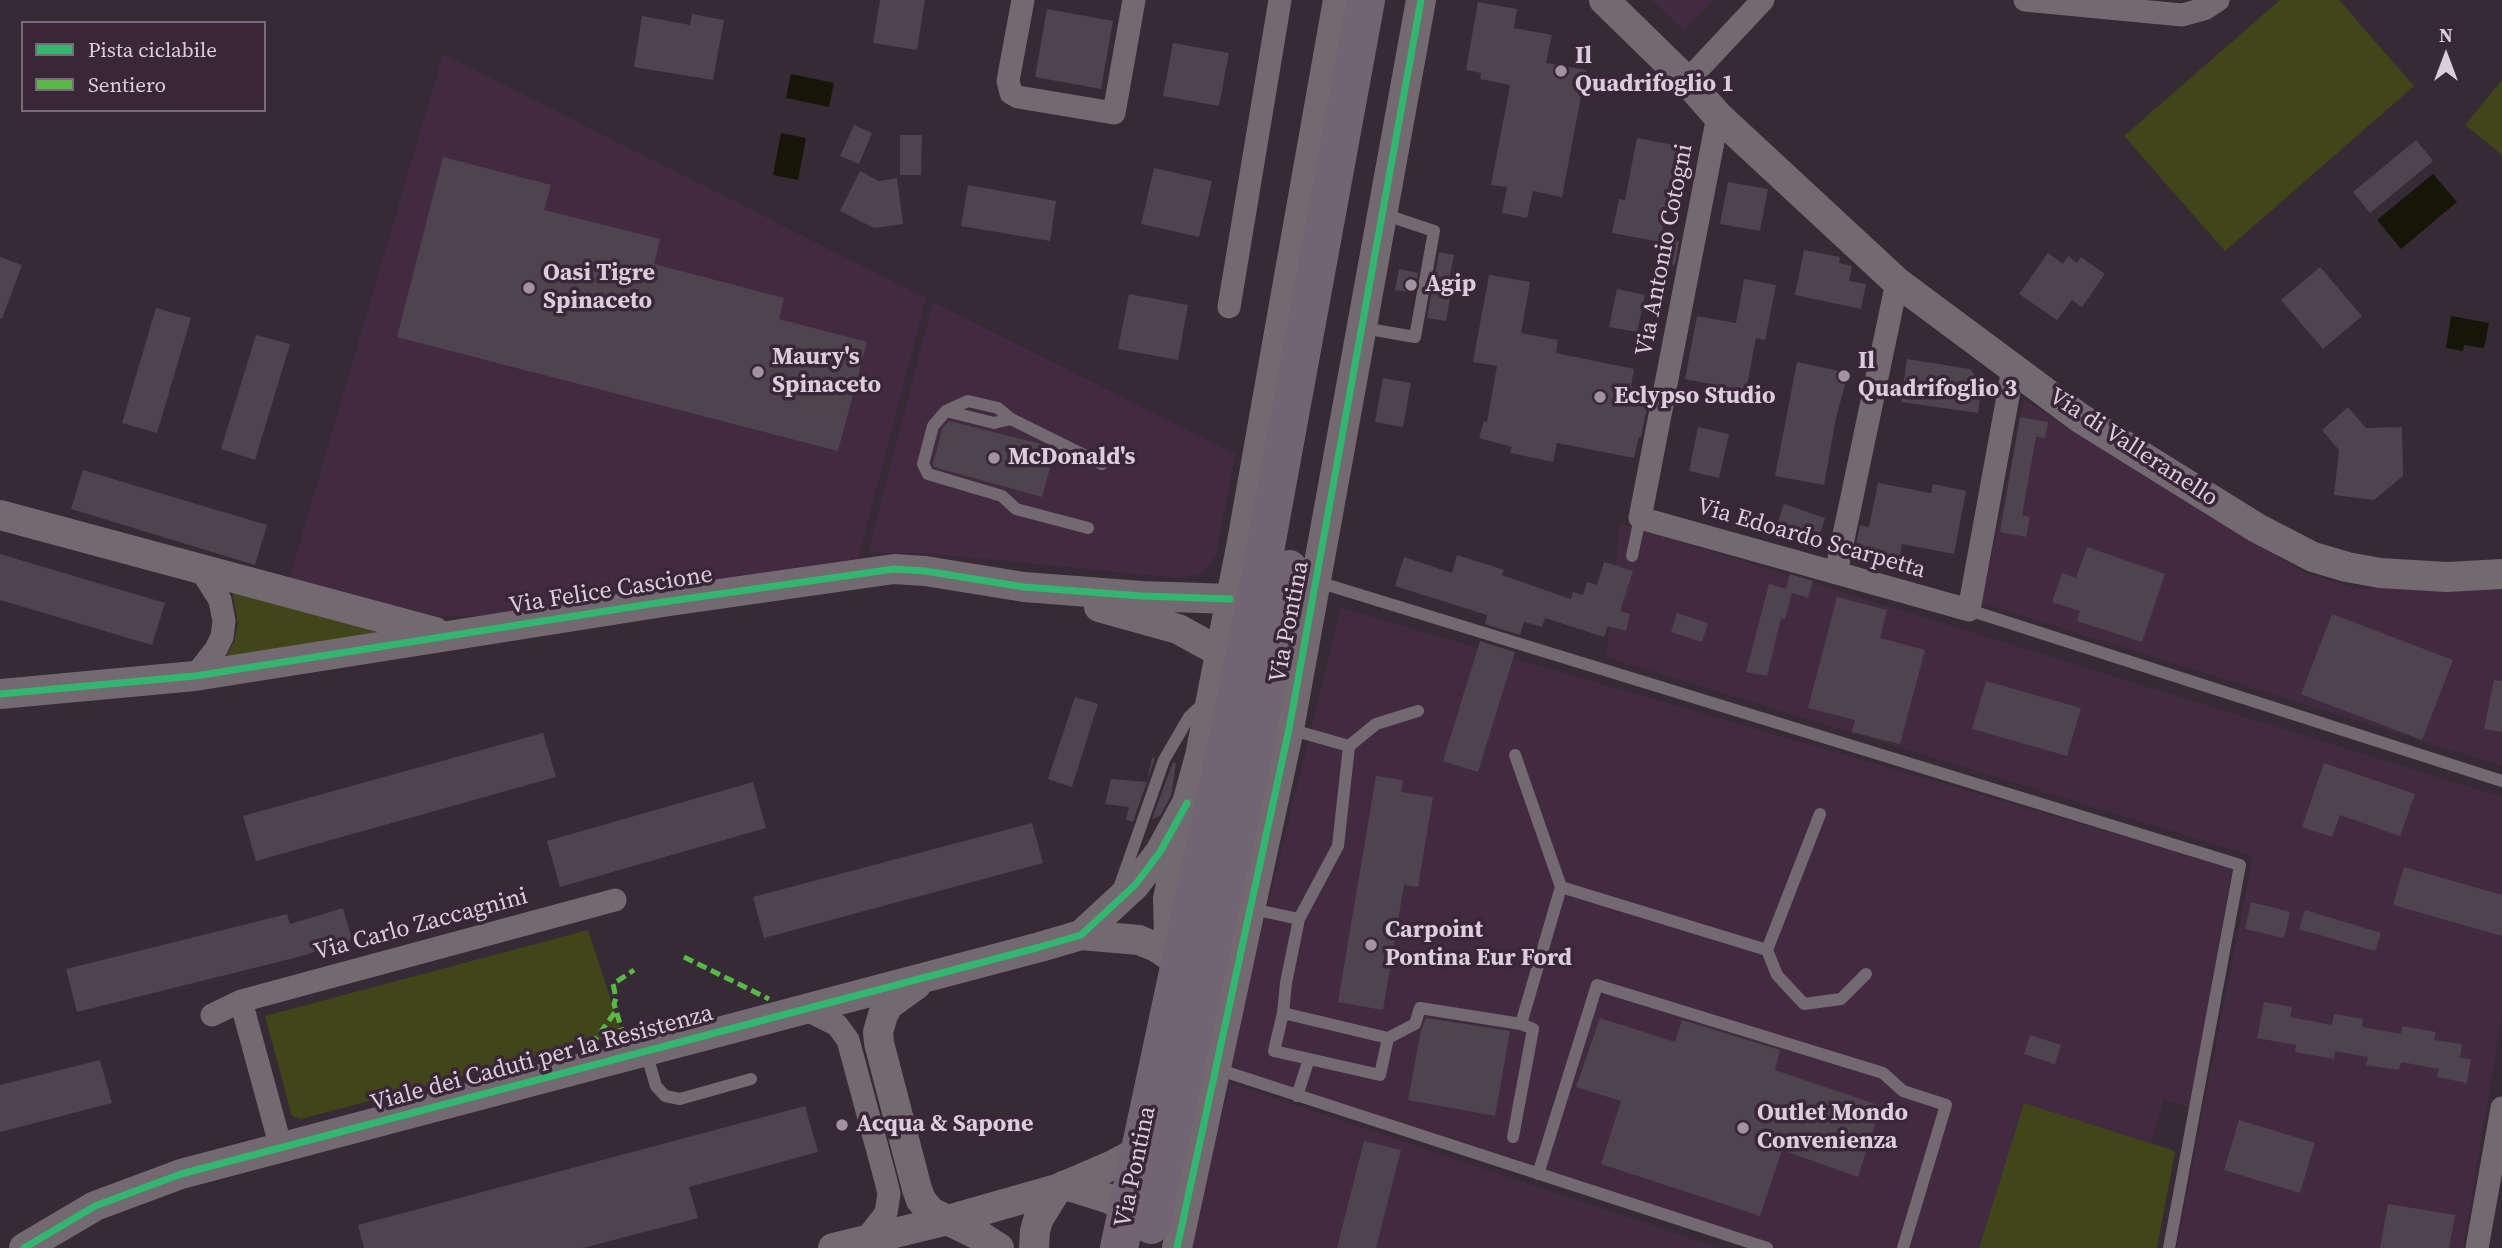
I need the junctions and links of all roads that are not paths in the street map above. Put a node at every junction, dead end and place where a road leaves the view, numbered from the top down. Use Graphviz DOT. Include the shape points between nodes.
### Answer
graph roads {
  1 [pos="1023,0"];
  2 [pos="1134,0"];
  3 [pos="1280,0"];
  4 [pos="1338,0"];
  5 [pos="1366,0"];
  6 [pos="1393,0"];
  7 [pos="1422,0"];
  8 [pos="1604,0"];
  9 [pos="1763,0"];
  10 [pos="2025,0"];
  11 [pos="2218,0"];
  12 [pos="1687,81"];
  13 [pos="1717,116"];
  14 [pos="1383,214"];
  15 [pos="1896,282"];
  16 [pos="1228,307"];
  17 [pos="1363,328"];
  18 [pos="2012,369"];
  19 [pos="1102,464"];
  20 [pos="0,515"];
  21 [pos="1640,518"];
  22 [pos="1088,528"];
  23 [pos="1632,556"];
  24 [pos="201,570"];
  25 [pos="1836,573"];
  26 [pos="2502,574"];
  27 [pos="1288,579"];
  28 [pos="1024,587"];
  29 [pos="1230,599"];
  30 [pos="1969,610"];
  31 [pos="449,635"];
  32 [pos="1220,652"];
  33 [pos="195,677"];
  34 [pos="0,694"];
  35 [pos="1212,695"];
  36 [pos="1418,711"];
  37 [pos="1290,729"];
  38 [pos="1349,746"];
  39 [pos="1515,755"];
  40 [pos="2502,781"];
  41 [pos="1186,803"];
  42 [pos="1821,814"];
  43 [pos="1560,887"];
  44 [pos="615,900"];
  45 [pos="1113,908"];
  46 [pos="1252,909"];
  47 [pos="1299,919"];
  48 [pos="1081,934"];
  49 [pos="1767,950"];
  50 [pos="1241,959"];
  51 [pos="1187,969"];
  52 [pos="1866,974"];
  53 [pos="931,976"];
  54 [pos="242,1001"];
  55 [pos="805,1009"];
  56 [pos="1229,1011"];
  57 [pos="1283,1013"];
  58 [pos="212,1015"];
  59 [pos="1521,1024"];
  60 [pos="1388,1038"];
  61 [pos="646,1052"];
  62 [pos="1309,1059"];
  63 [pos="1216,1069"];
  64 [pos="751,1079"];
  65 [pos="1297,1096"];
  66 [pos="1208,1108"];
  67 [pos="2502,1108"];
  68 [pos="1513,1137"];
  69 [pos="281,1148"];
  70 [pos="1538,1174"];
  71 [pos="1061,1187"];
  72 [pos="948,1220"];
  73 [pos="865,1240"];
  74 [pos="24,1248"];
  75 [pos="833,1248"];
  76 [pos="999,1248"];
  77 [pos="1034,1248"];
  78 [pos="1119,1248"];
  79 [pos="1146,1248"];
  80 [pos="1167,1248"];
  81 [pos="1177,1248"];
  82 [pos="1767,1248"];
  83 [pos="1902,1248"];
  84 [pos="2169,1248"];
  85 [pos="2477,1248"];
  1 -- 2 [label="street" via="1008,81 1011,93 1114,113"];
  3 -- 16 [label="street"];
  4 -- 29 [label="street"];
  5 -- 27 [label="highway, Via Pontina"];
  6 -- 27 [label="highway, Via Pontina"];
  7 -- 14 [label="street, Via Pontina"];
  8 -- 12 [label="street, Via di Valleranello"];
  9 -- 12 [label="street"];
  10 -- 11 [label="street" via="2182,15"];
  12 -- 13 [label="street, Via di Valleranello"];
  13 -- 15 [label="street, Via di Valleranello"];
  13 -- 21 [label="street, Via Antonio Cotogni"];
  14 -- 17 [label="street, Via Pontina"];
  14 -- 17 [label="lane" via="1434,232 1415,337"];
  15 -- 18 [label="street, Via di Valleranello"];
  15 -- 25 [label="street"];
  17 -- 27 [label="street, Via Pontina"];
  18 -- 26 [label="street, Via di Valleranello" via="2080,418 2306,554 2380,573"];
  18 -- 30 [label="street"];
  19 -- 22 [label="lane" via="1011,419 998,408 968,401 946,411 933,426 923,464 928,474 1002,496 1016,509"];
  20 -- 24 [label="street"];
  21 -- 23 [label="lane"];
  21 -- 25 [label="street, Via Edoardo Scarpetta"];
  24 -- 31 [label="street"];
  24 -- 33 [label="street" via="220,600 224,621 216,649"];
  25 -- 30 [label="street, Via Edoardo Scarpetta"];
  27 -- 37 [label="street, Via Pontina"];
  27 -- 78 [label="highway, Via Pontina" via="1220,776"];
  27 -- 79 [label="highway, Via Pontina"];
  27 -- 84 [label="lane" via="2240,864"];
  28 -- 29 [label="street, Via Felice Cascione"];
  28 -- 31 [label="street, Via Felice Cascione" via="894,569"];
  28 -- 32 [label="street, Via Felice Cascione" via="1171,627"];
  29 -- 32 [label="street"];
  30 -- 40 [label="lane"];
  31 -- 33 [label="street, Via Felice Cascione"];
  32 -- 35 [label="street"];
  33 -- 34 [label="street, Via Felice Cascione"];
  35 -- 41 [label="street"];
  35 -- 45 [label="lane" via="1189,717 1164,760"];
  36 -- 38 [label="lane" via="1376,724"];
  37 -- 38 [label="lane"];
  37 -- 46 [label="street, Via Pontina"];
  38 -- 47 [label="lane" via="1338,846"];
  39 -- 43 [label="lane"];
  41 -- 45 [label="street" via="1151,866"];
  41 -- 51 [label="street" via="1167,915 1169,937"];
  42 -- 49 [label="lane"];
  43 -- 49 [label="lane"];
  43 -- 59 [label="lane"];
  44 -- 54 [label="street, Via Carlo Zaccagnini"];
  45 -- 48 [label="street"];
  46 -- 47 [label="lane"];
  46 -- 50 [label="street, Via Pontina"];
  47 -- 57 [label="lane"];
  48 -- 51 [label="street" via="1139,940"];
  48 -- 53 [label="street, Viale dei Caduti per la Resistenza"];
  49 -- 52 [label="lane" via="1777,975 1804,1004 1842,999"];
  50 -- 51 [label="street" via="1220,974"];
  50 -- 56 [label="street, Via Pontina"];
  51 -- 56 [label="street" via="1218,992"];
  53 -- 55 [label="street, Viale dei Caduti per la Resistenza"];
  53 -- 72 [label="street" via="888,1005 879,1043 920,1196 932,1212"];
  54 -- 58 [label="street, Via Carlo Zaccagnini"];
  54 -- 69 [label="street"];
  55 -- 61 [label="street, Viale dei Caduti per la Resistenza"];
  55 -- 73 [label="street" via="837,1025 848,1040 887,1181 887,1213"];
  56 -- 63 [label="street, Via Pontina"];
  57 -- 60 [label="lane"];
  57 -- 62 [label="lane" via="1274,1051"];
  59 -- 60 [label="lane" via="1420,1008 1415,1024"];
  59 -- 68 [label="lane" via="1533,1029"];
  60 -- 62 [label="lane" via="1380,1075"];
  61 -- 64 [label="lane" via="656,1086 665,1096 680,1100"];
  61 -- 69 [label="street, Viale dei Caduti per la Resistenza"];
  62 -- 65 [label="lane"];
  63 -- 65 [label="lane"];
  63 -- 66 [label="street, Via Pontina"];
  65 -- 70 [label="lane"];
  66 -- 71 [label="street" via="1149,1147"];
  66 -- 81 [label="street, Via Pontina"];
  67 -- 85 [label="street"];
  69 -- 74 [label="street, Viale dei Caduti per la Resistenza" via="123,1194"];
  70 -- 82 [label="lane"];
  70 -- 83 [label="lane" via="1597,985 1883,1073 1903,1091 1946,1105"];
  71 -- 72 [label="street"];
  71 -- 77 [label="street" via="1038,1220"];
  71 -- 80 [label="street" via="1111,1199 1134,1212 1164,1238"];
  72 -- 73 [label="street"];
  72 -- 76 [label="street"];
  73 -- 75 [label="street"];
}
